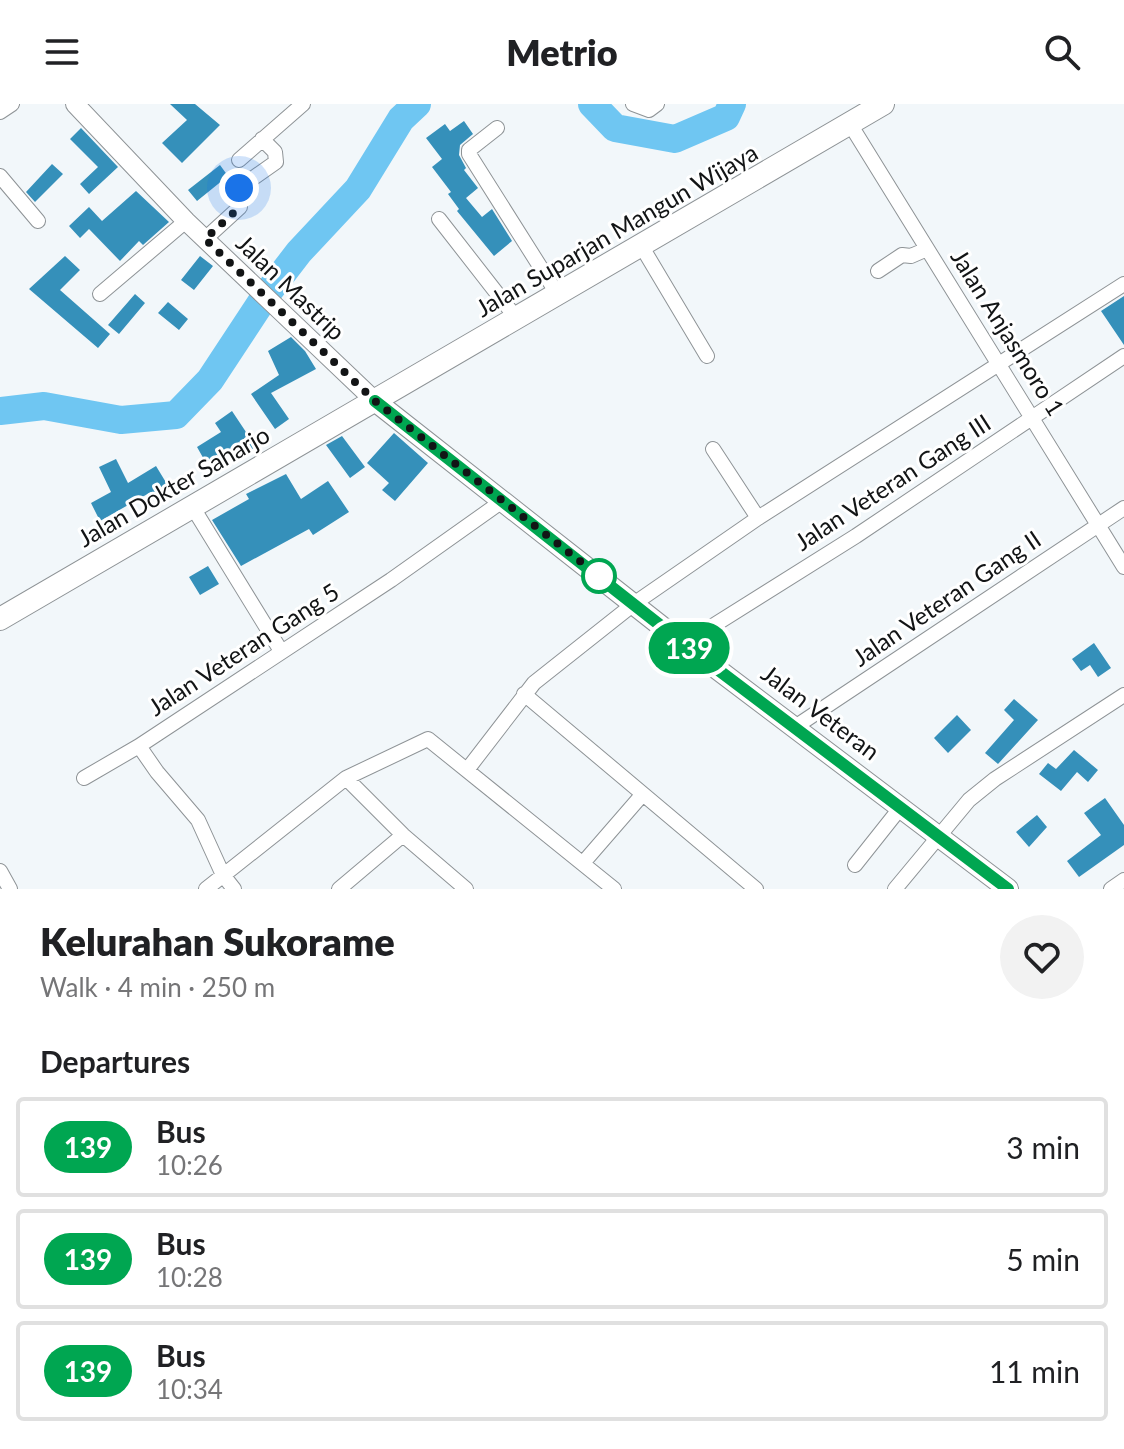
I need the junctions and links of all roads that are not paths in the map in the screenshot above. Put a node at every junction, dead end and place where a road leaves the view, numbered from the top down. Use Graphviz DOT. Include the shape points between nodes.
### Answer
graph roads {
  1 [pos="12,104"];
  2 [pos="75,104"];
  3 [pos="633,104"];
  4 [pos="657,104"];
  5 [pos="883,104"];
  6 [pos="294,107"];
  7 [pos="0,112"];
  8 [pos="850,124"];
  9 [pos="497,128"];
  10 [pos="262,139"];
  11 [pos="239,160"];
  12 [pos="0,176"];
  13 [pos="439,219"];
  14 [pos="38,221"];
  15 [pos="186,221"];
  16 [pos="205,239"];
  17 [pos="642,247"];
  18 [pos="927,249"];
  19 [pos="878,271"];
  20 [pos="1124,284"];
  21 [pos="100,294"];
  22 [pos="558,295"];
  23 [pos="517,319"];
  24 [pos="707,356"];
  25 [pos="1124,356"];
  26 [pos="1002,365"];
  27 [pos="375,401"];
  28 [pos="1034,417"];
  29 [pos="713,449"];
  30 [pos="501,502"];
  31 [pos="192,506"];
  32 [pos="1124,508"];
  33 [pos="758,518"];
  34 [pos="1098,525"];
  35 [pos="1124,567"];
  36 [pos="635,603"];
  37 [pos="0,619"];
  38 [pos="684,644"];
  39 [pos="281,651"];
  40 [pos="524,694"];
  41 [pos="1124,695"];
  42 [pos="795,727"];
  43 [pos="139,746"];
  44 [pos="467,770"];
  45 [pos="84,778"];
  46 [pos="346,778"];
  47 [pos="642,795"];
  48 [pos="901,807"];
  49 [pos="944,828"];
  50 [pos="403,835"];
  51 [pos="583,863"];
  52 [pos="855,865"];
  53 [pos="0,871"];
  54 [pos="223,875"];
  55 [pos="1124,880"];
  56 [pos="462,888"];
  57 [pos="10,889"];
  58 [pos="206,889"];
  59 [pos="234,889"];
  60 [pos="339,889"];
  61 [pos="614,889"];
  62 [pos="756,889"];
  63 [pos="895,889"];
  64 [pos="1008,889"];
  65 [pos="1111,889"];
  1 -- 7 [label="street"];
  2 -- 15 [label="street, Jalan Mastrip"];
  3 -- 4 [label="street" via="649,110"];
  5 -- 8 [label="highway, Jalan Suparjan Mangun Wijaya"];
  6 -- 10 [label="street"];
  8 -- 17 [label="highway, Jalan Suparjan Mangun Wijaya"];
  8 -- 18 [label="street, Jalan Anjasmoro 1"];
  9 -- 22 [label="street" via="469,154"];
  10 -- 11 [label="street"];
  10 -- 16 [label="street" via="275,152 276,162 239,188 240,207"];
  12 -- 14 [label="street"];
  13 -- 23 [label="street"];
  15 -- 16 [label="street, Jalan Mastrip"];
  15 -- 21 [label="street"];
  16 -- 27 [label="street, Jalan Mastrip"];
  17 -- 22 [label="highway, Jalan Suparjan Mangun Wijaya"];
  17 -- 24 [label="street"];
  18 -- 19 [label="street" via="902,255"];
  18 -- 26 [label="street, Jalan Anjasmoro 1"];
  20 -- 26 [label="street"];
  22 -- 23 [label="highway, Jalan Suparjan Mangun Wijaya"];
  23 -- 27 [label="highway, Jalan Suparjan Mangun Wijaya"];
  25 -- 28 [label="street, Jalan Veteran Gang III"];
  26 -- 28 [label="street, Jalan Anjasmoro 1"];
  26 -- 33 [label="street"];
  27 -- 30 [label="main road, Jalan Veteran"];
  27 -- 31 [label="highway, Jalan Dokter Saharjo"];
  28 -- 34 [label="street, Jalan Anjasmoro 1"];
  28 -- 38 [label="street, Jalan Veteran Gang III"];
  29 -- 33 [label="street"];
  30 -- 36 [label="main road, Jalan Veteran"];
  30 -- 39 [label="street, Jalan Veteran Gang 5"];
  31 -- 37 [label="highway, Jalan Dokter Saharjo"];
  31 -- 39 [label="street"];
  32 -- 34 [label="street, Jalan Veteran Gang II"];
  33 -- 36 [label="street"];
  34 -- 35 [label="street, Jalan Anjasmoro 1"];
  34 -- 42 [label="street, Jalan Veteran Gang II"];
  36 -- 38 [label="main road, Jalan Veteran"];
  36 -- 40 [label="street"];
  38 -- 42 [label="main road, Jalan Veteran"];
  39 -- 43 [label="street, Jalan Veteran Gang 5"];
  40 -- 44 [label="street"];
  40 -- 47 [label="street"];
  41 -- 49 [label="street" via="995,779"];
  42 -- 48 [label="main road, Jalan Veteran"];
  43 -- 45 [label="street"];
  43 -- 54 [label="street, Jalan Veteran Gang 5" via="198,820"];
  44 -- 46 [label="street" via="428,739"];
  44 -- 51 [label="street"];
  46 -- 50 [label="street"];
  46 -- 54 [label="street"];
  47 -- 51 [label="street"];
  47 -- 62 [label="street"];
  48 -- 49 [label="main road, Jalan Veteran"];
  48 -- 52 [label="street"];
  49 -- 63 [label="street"];
  49 -- 64 [label="main road, Jalan Veteran"];
  50 -- 56 [label="street"];
  50 -- 60 [label="street"];
  51 -- 61 [label="street"];
  53 -- 57 [label="street"];
  54 -- 58 [label="street"];
  54 -- 59 [label="street, Jalan Veteran Gang 5"];
  55 -- 65 [label="street"];
}
